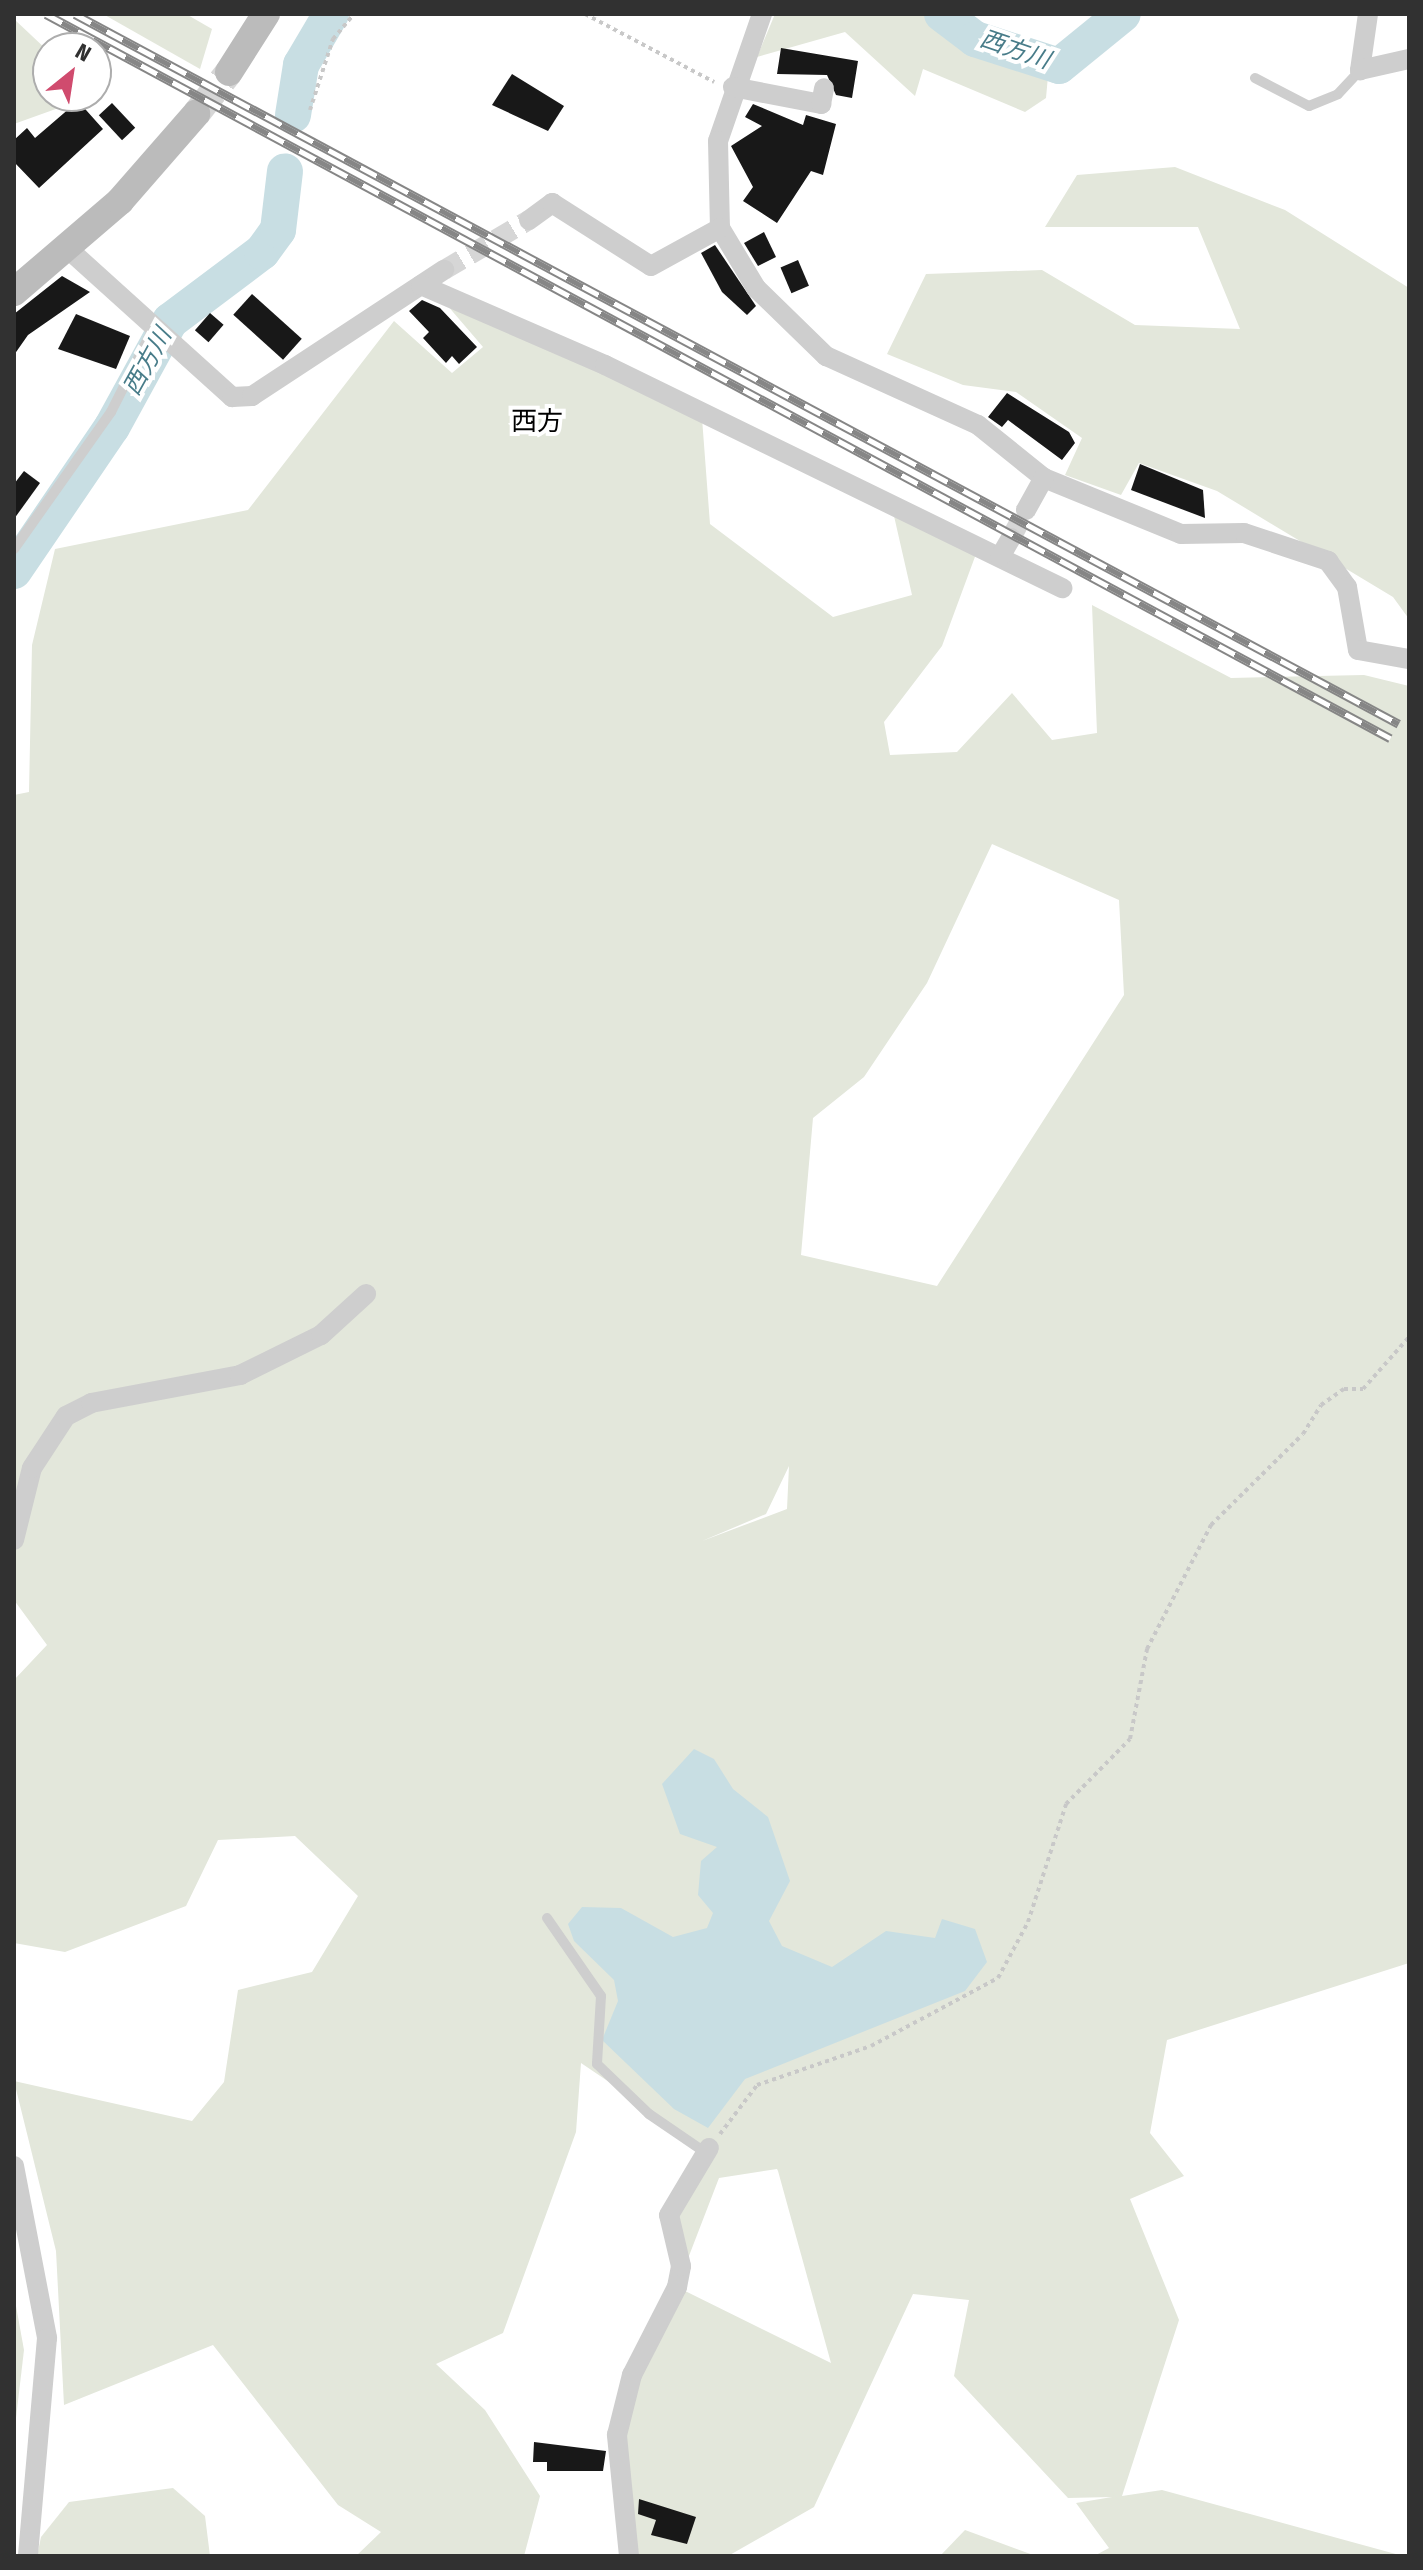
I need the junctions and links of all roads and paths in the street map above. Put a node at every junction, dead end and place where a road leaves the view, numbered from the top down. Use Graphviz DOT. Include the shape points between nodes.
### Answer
graph roads {
  1 [pos="354,14"];
  2 [pos="585,14"];
  3 [pos="762,14"];
  4 [pos="1368,14"];
  5 [pos="260,17"];
  6 [pos="1409,59"];
  7 [pos="1360,70"];
  8 [pos="229,72"];
  9 [pos="1255,78"];
  10 [pos="824,88"];
  11 [pos="732,89"];
  12 [pos="310,110"];
  13 [pos="196,114"];
  14 [pos="529,220"];
  15 [pos="720,228"];
  16 [pos="66,247"];
  17 [pos="444,270"];
  18 [pos="421,285"];
  19 [pos="14,292"];
  20 [pos="154,328"];
  21 [pos="1044,478"];
  22 [pos="1026,510"];
  23 [pos="1011,538"];
  24 [pos="14,549"];
  25 [pos="1000,557"];
  26 [pos="1062,588"];
  27 [pos="1409,659"];
  28 [pos="366,1294"];
  29 [pos="1409,1337"];
  30 [pos="14,1540"];
  31 [pos="547,1918"];
  32 [pos="707,2151"];
  33 [pos="14,2166"];
  34 [pos="28,2556"];
  35 [pos="629,2556"];
  1 -- 12 [label="path" via="333,39"];
  2 -- 11 [label="path"];
  3 -- 11 [label="street"];
  4 -- 7 [label="street"];
  5 -- 8 [label="main road"];
  6 -- 7 [label="street"];
  7 -- 9 [label="lane" via="1338,94 1309,106"];
  10 -- 11 [label="street" via="821,104"];
  11 -- 15 [label="street" via="718,141"];
  13 -- 16 [label="main road" via="120,201"];
  14 -- 15 [label="street" via="552,203 651,266"];
  15 -- 21 [label="street" via="756,288 826,356 978,425"];
  16 -- 19 [label="main road"];
  16 -- 20 [label="street"];
  17 -- 18 [label="street"];
  18 -- 20 [label="street" via="252,396 232,397"];
  18 -- 25 [label="street" via="605,365"];
  20 -- 24 [label="lane" via="111,412"];
  21 -- 22 [label="street"];
  21 -- 27 [label="street" via="1181,534 1244,533 1317,556 1347,587 1358,650"];
  23 -- 25 [label="street"];
  25 -- 26 [label="street"];
  28 -- 30 [label="street" via="321,1335 240,1375 91,1403 66,1416 32,1468"];
  29 -- 32 [label="path" via="1363,1389 1344,1389 1321,1405 1303,1434 1211,1525 1147,1649 1130,1739 1066,1804 1028,1922 998,1978 871,2046 757,2085"];
  31 -- 32 [label="lane" via="601,1996 597,2064 649,2114"];
  32 -- 35 [label="street" via="669,2215 681,2266 677,2287 632,2375 617,2435"];
  33 -- 34 [label="street" via="47,2338"];
}
